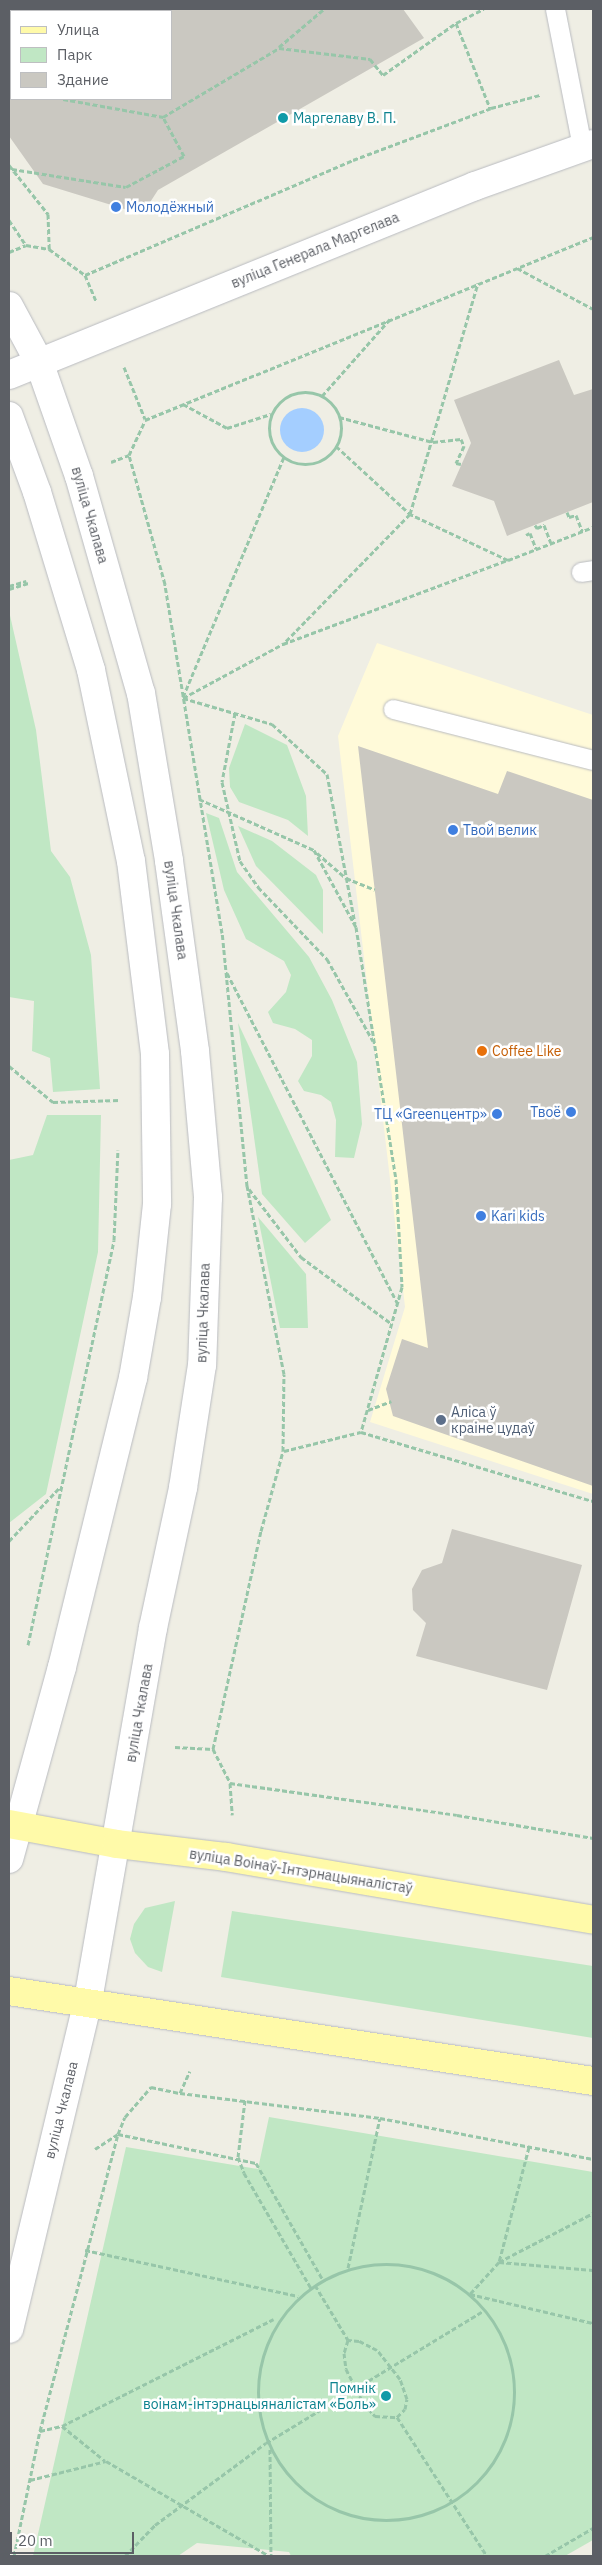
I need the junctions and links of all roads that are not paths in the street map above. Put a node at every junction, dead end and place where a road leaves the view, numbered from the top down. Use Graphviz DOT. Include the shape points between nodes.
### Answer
graph roads {
  1 [pos="556,9"];
  2 [pos="587,145"];
  3 [pos="9,306"];
  4 [pos="39,362"];
  5 [pos="9,375"];
  6 [pos="9,416"];
  7 [pos="393,709"];
  8 [pos="593,760"];
  9 [pos="13,1825"];
  10 [pos="117,1844"];
  11 [pos="9,1858"];
  12 [pos="593,1920"];
  13 [pos="9,1991"];
  14 [pos="87,2005"];
  15 [pos="593,2081"];
  16 [pos="9,2329"];
  1 -- 2 [label="lane"];
  2 -- 4 [label="main road, вуліца Генерала Маргелава" via="475,186"];
  3 -- 4 [label="main road, вуліца Чкалава"];
  4 -- 5 [label="main road, вуліца Генерала Маргелава"];
  4 -- 10 [label="main road, вуліца Чкалава" via="79,476 141,693 194,1042 208,1197 202,1365 183,1488 153,1628"];
  6 -- 9 [label="main road" via="37,492 91,670 131,861 155,1054 157,1204 147,1297 133,1378 62,1667"];
  7 -- 8 [label="lane"];
  9 -- 10 [label="main road, вуліца Воінаў-Інтэрнацыяналістаў"];
  9 -- 11 [label="main road"];
  10 -- 12 [label="main road, вуліца Воінаў-Інтэрнацыяналістаў" via="226,1857"];
  10 -- 14 [label="main road, вуліца Чкалава"];
  13 -- 14 [label="main road"];
  14 -- 15 [label="main road"];
  14 -- 16 [label="main road, вуліца Чкалава"];
}
